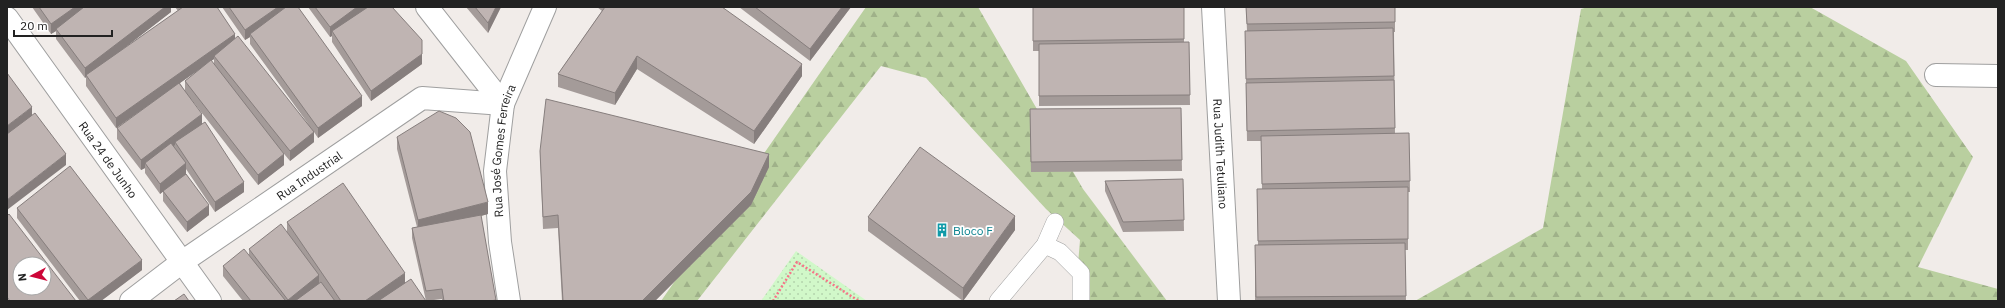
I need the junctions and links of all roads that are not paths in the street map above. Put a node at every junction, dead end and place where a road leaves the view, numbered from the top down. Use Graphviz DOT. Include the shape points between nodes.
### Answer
graph roads {
  1 [pos="427,7"];
  2 [pos="545,7"];
  3 [pos="1213,7"];
  4 [pos="7,18"];
  5 [pos="1936,75"];
  6 [pos="1998,76"];
  7 [pos="503,104"];
  8 [pos="1055,222"];
  9 [pos="1045,245"];
  10 [pos="182,262"];
  11 [pos="131,301"];
  12 [pos="210,301"];
  13 [pos="509,301"];
  14 [pos="998,301"];
  15 [pos="1081,301"];
  16 [pos="1229,301"];
  1 -- 7 [label="street"];
  2 -- 7 [label="street, Rua José Gomes Ferreira"];
  3 -- 16 [label="street, Rua Judith Tetuliano"];
  4 -- 10 [label="street, Rua 24 de Junho"];
  5 -- 6 [label="street"];
  7 -- 10 [label="street, Rua Industrial" via="422,98"];
  7 -- 13 [label="street, Rua José Gomes Ferreira" via="495,171 500,242"];
  8 -- 9 [label="lane"];
  9 -- 14 [label="lane"];
  9 -- 15 [label="lane" via="1060,252 1081,273"];
  10 -- 11 [label="street, Rua Industrial"];
  10 -- 12 [label="street, Rua 24 de Junho"];
}
